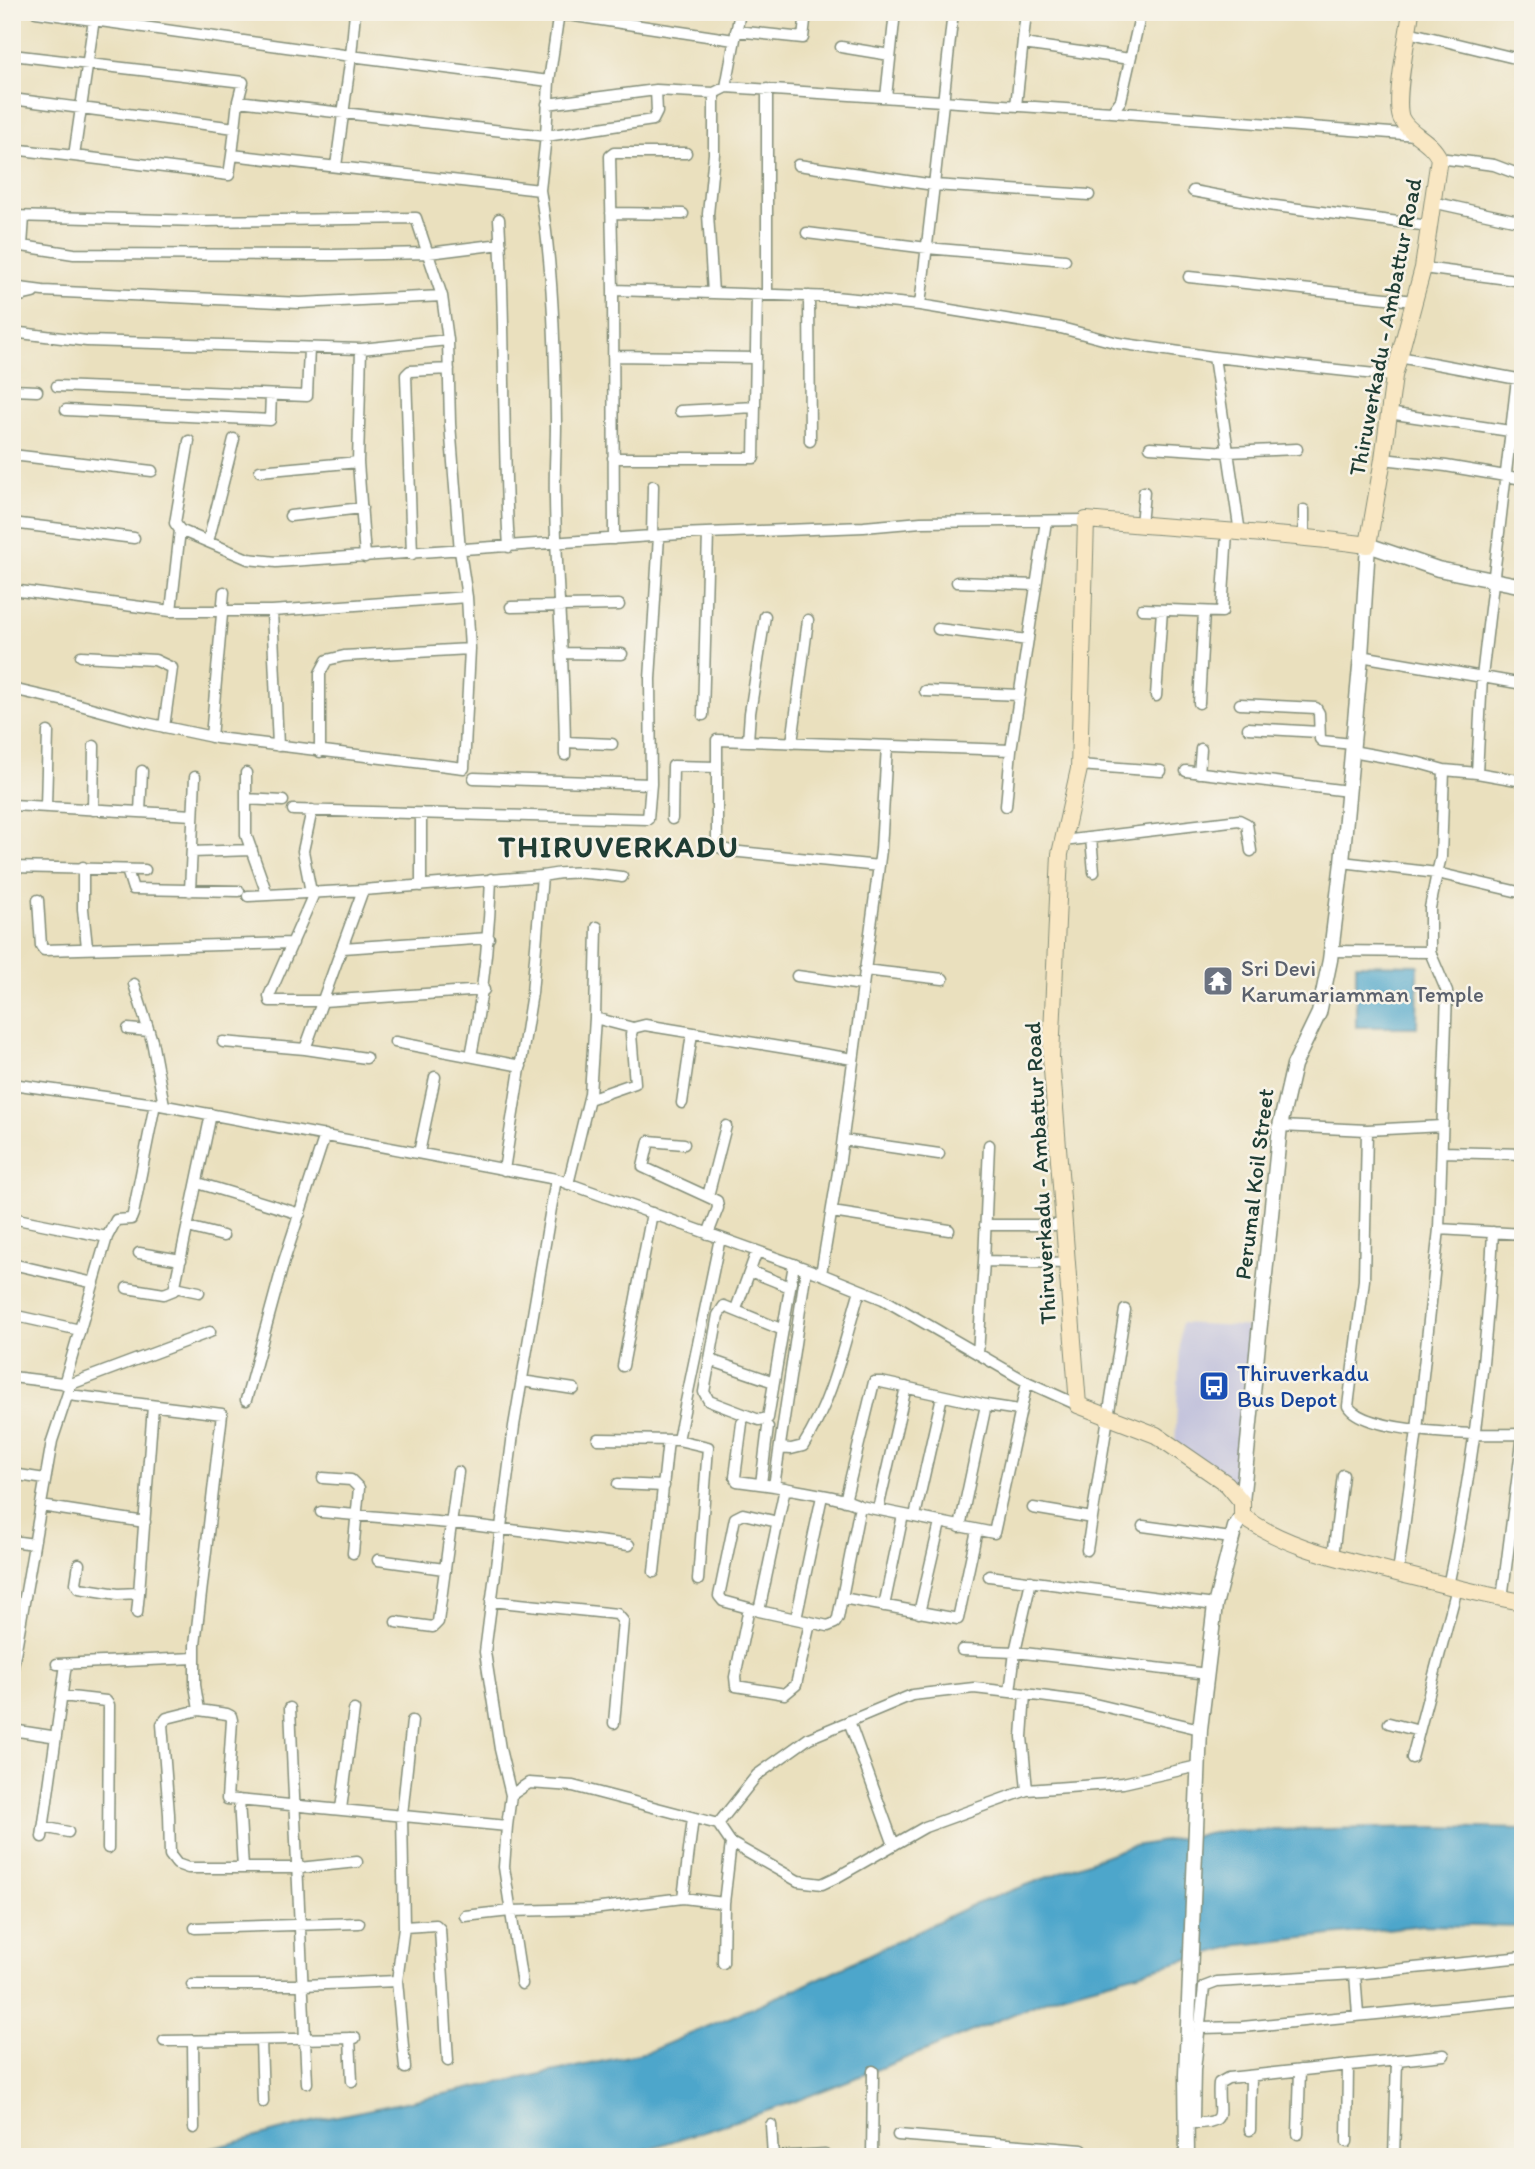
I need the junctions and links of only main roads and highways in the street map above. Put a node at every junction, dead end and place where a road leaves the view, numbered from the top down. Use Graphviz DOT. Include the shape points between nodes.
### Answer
graph roads {
  1 [pos="1411,12"];
  2 [pos="1523,1602"];
  1 -- 2 [label="main road, Thiruverkadu - Ambattur Road" via="1399,100 1401,118 1429,143 1438,158 1423,268 1394,376 1368,545 1086,520 1079,765 1060,854 1051,1057 1078,1405 1156,1435 1227,1484 1262,1530 1288,1543"];
}
